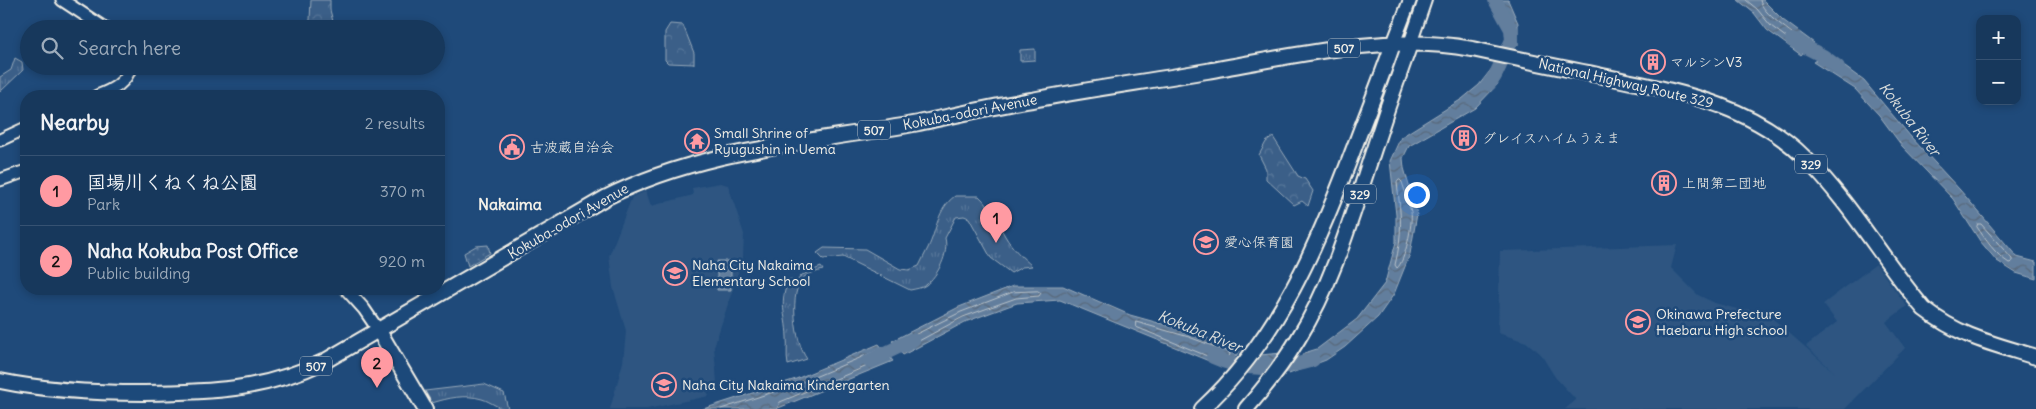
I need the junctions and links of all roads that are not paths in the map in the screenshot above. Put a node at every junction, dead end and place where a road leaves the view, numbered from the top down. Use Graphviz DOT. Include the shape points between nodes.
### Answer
graph roads {
  1 [pos="62,0"];
  2 [pos="1410,0"];
  3 [pos="1425,0"];
  4 [pos="92,20"];
  5 [pos="1393,44"];
  6 [pos="1410,44"];
  7 [pos="127,75"];
  8 [pos="108,90"];
  9 [pos="20,131"];
  10 [pos="0,140"];
  11 [pos="20,173"];
  12 [pos="0,180"];
  13 [pos="445,292"];
  14 [pos="351,295"];
  15 [pos="440,295"];
  16 [pos="379,331"];
  17 [pos="2036,357"];
  18 [pos="0,381"];
  19 [pos="1204,407"];
  20 [pos="425,409"];
  21 [pos="1246,409"];
  1 -- 4 [label="main road"];
  2 -- 5 [label="main road"];
  3 -- 6 [label="main road"];
  5 -- 6 [label="highway, National Highway Route 329 / 329"];
  5 -- 13 [label="highway, Kokuba-odori Avenue / 507" via="1367,44 1296,54 693,163 652,176 605,198"];
  5 -- 19 [label="highway, 329" via="1318,239 1284,305 1234,376"];
  6 -- 17 [label="highway, National Highway Route 329 / 329" via="1466,48 1695,96 1730,108 1770,130 1805,158 1831,186 1924,309 1946,325 1975,338"];
  6 -- 21 [label="highway, 329" via="1336,262 1318,304 1298,339"];
  7 -- 8 [label="main road" via="120,84"];
  9 -- 10 [label="main road"];
  11 -- 12 [label="main road"];
  14 -- 16 [label="main road"];
  15 -- 16 [label="highway, Kokuba-odori Avenue / 507"];
  16 -- 18 [label="highway, 507" via="304,371 238,389 94,393"];
  16 -- 20 [label="highway"];
}
